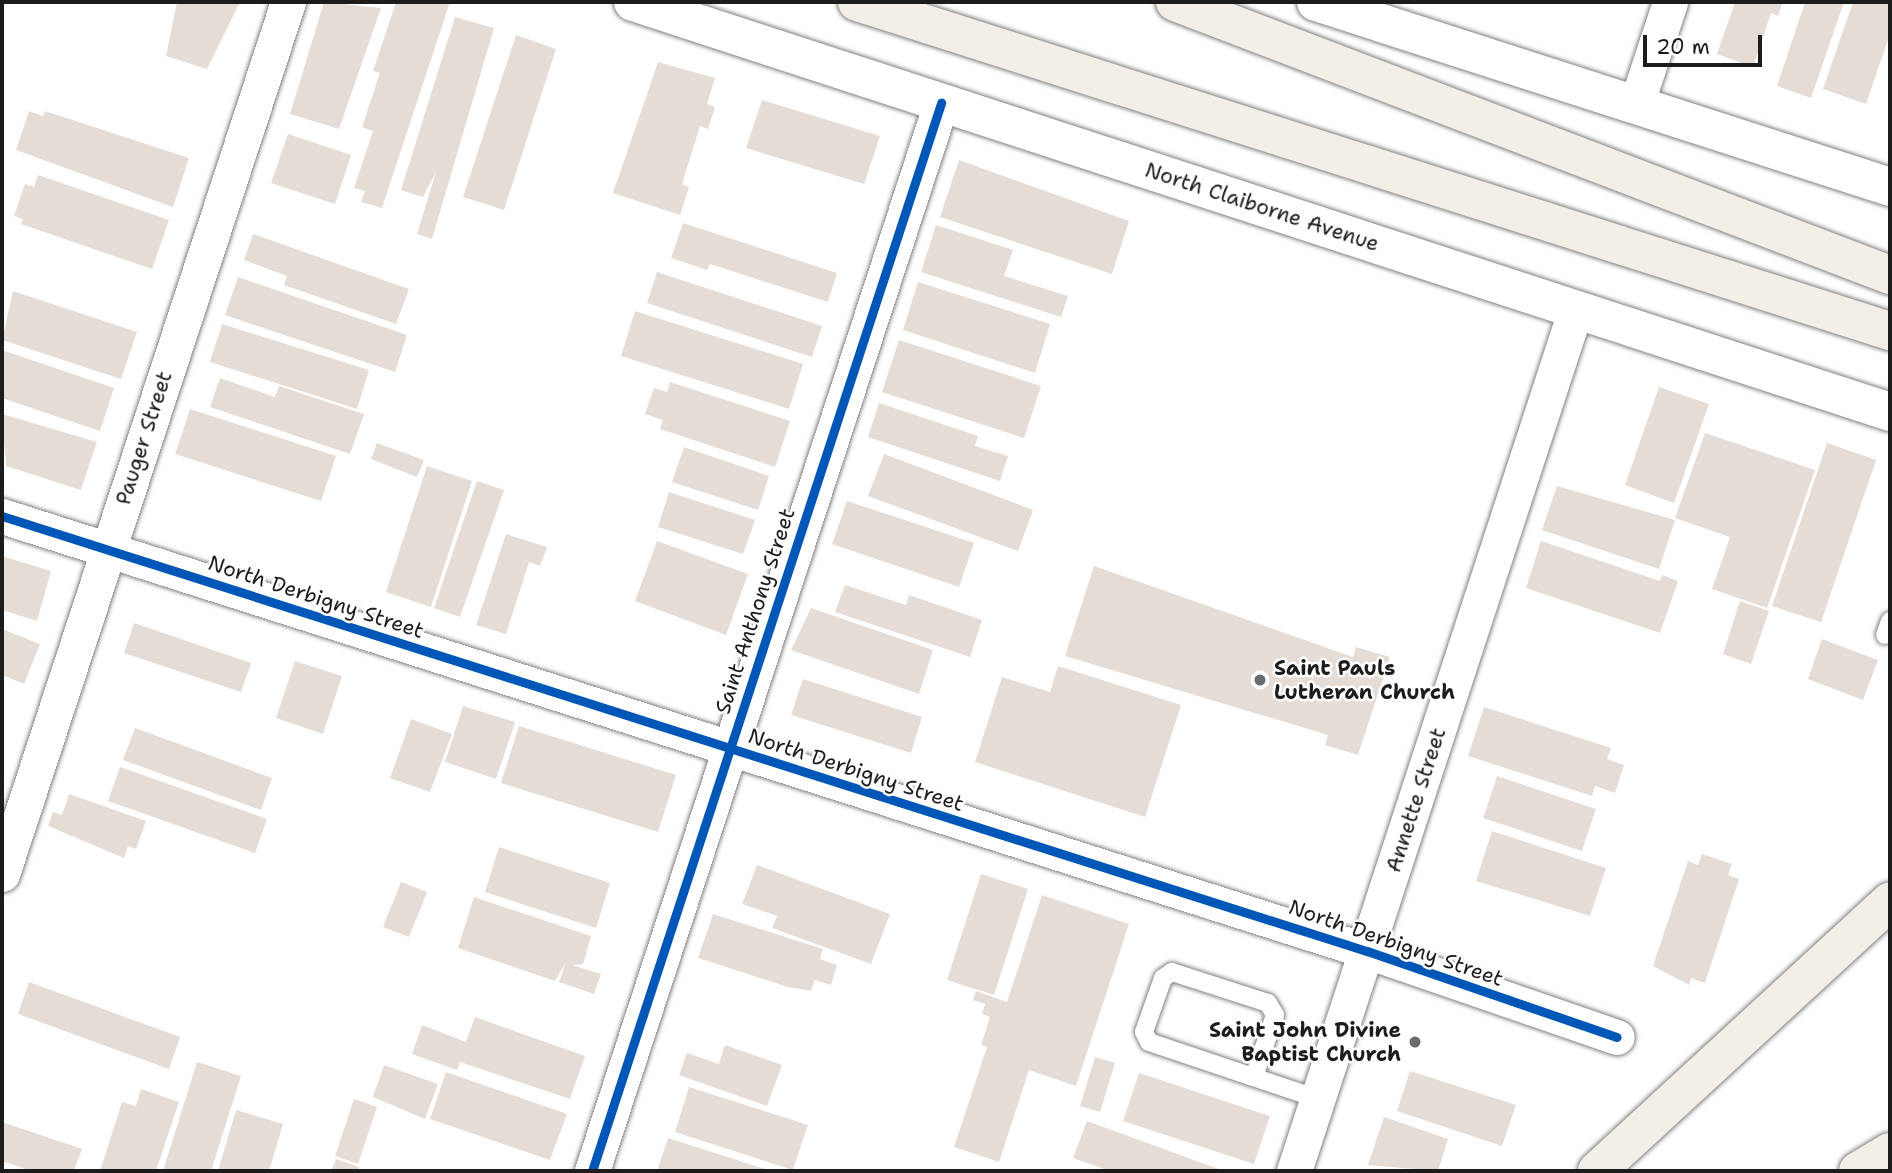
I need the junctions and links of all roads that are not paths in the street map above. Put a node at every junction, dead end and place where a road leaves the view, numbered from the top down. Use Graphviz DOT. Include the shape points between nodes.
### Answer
graph roads {
  1 [pos="288,2"];
  2 [pos="633,2"];
  3 [pos="856,2"];
  4 [pos="1175,2"];
  5 [pos="1316,2"];
  6 [pos="1670,2"];
  7 [pos="1637,102"];
  8 [pos="942,103"];
  9 [pos="1890,187"];
  10 [pos="1890,275"];
  11 [pos="1576,308"];
  12 [pos="1890,331"];
  13 [pos="1890,412"];
  14 [pos="2,516"];
  15 [pos="108,549"];
  16 [pos="728,748"];
  17 [pos="2,874"];
  18 [pos="1890,902"];
  19 [pos="1367,951"];
  20 [pos="1617,1037"];
  21 [pos="1254,1077"];
  22 [pos="1318,1099"];
  23 [pos="1890,1152"];
  24 [pos="592,1171"];
  25 [pos="1294,1171"];
  26 [pos="1598,1171"];
  27 [pos="1858,1171"];
  1 -- 15 [label="street, Pauger Street"];
  2 -- 8 [label="main road, North Claiborne Avenue"];
  3 -- 12 [label="highway"];
  4 -- 10 [label="highway"];
  5 -- 7 [label="main road"];
  6 -- 7 [label="street"];
  7 -- 9 [label="main road"];
  8 -- 11 [label="main road, North Claiborne Avenue"];
  8 -- 16 [label="street, Saint Anthony Street"];
  11 -- 13 [label="main road, North Claiborne Avenue"];
  11 -- 19 [label="street, Annette Street"];
  14 -- 15 [label="street, North Derbigny Street"];
  15 -- 16 [label="street, North Derbigny Street"];
  15 -- 17 [label="street, Pauger Street"];
  16 -- 19 [label="street, North Derbigny Street"];
  16 -- 24 [label="street, Saint Anthony Street"];
  18 -- 26 [label="highway"];
  19 -- 20 [label="street, North Derbigny Street"];
  19 -- 22 [label="street, Annette Street"];
  21 -- 21 [label="lane" via="1149,1042 1144,1032 1163,978 1172,972 1268,1003 1275,1015"];
  21 -- 22 [label="lane"];
  22 -- 25 [label="street, Annette Street"];
  23 -- 27 [label="highway"];
}
